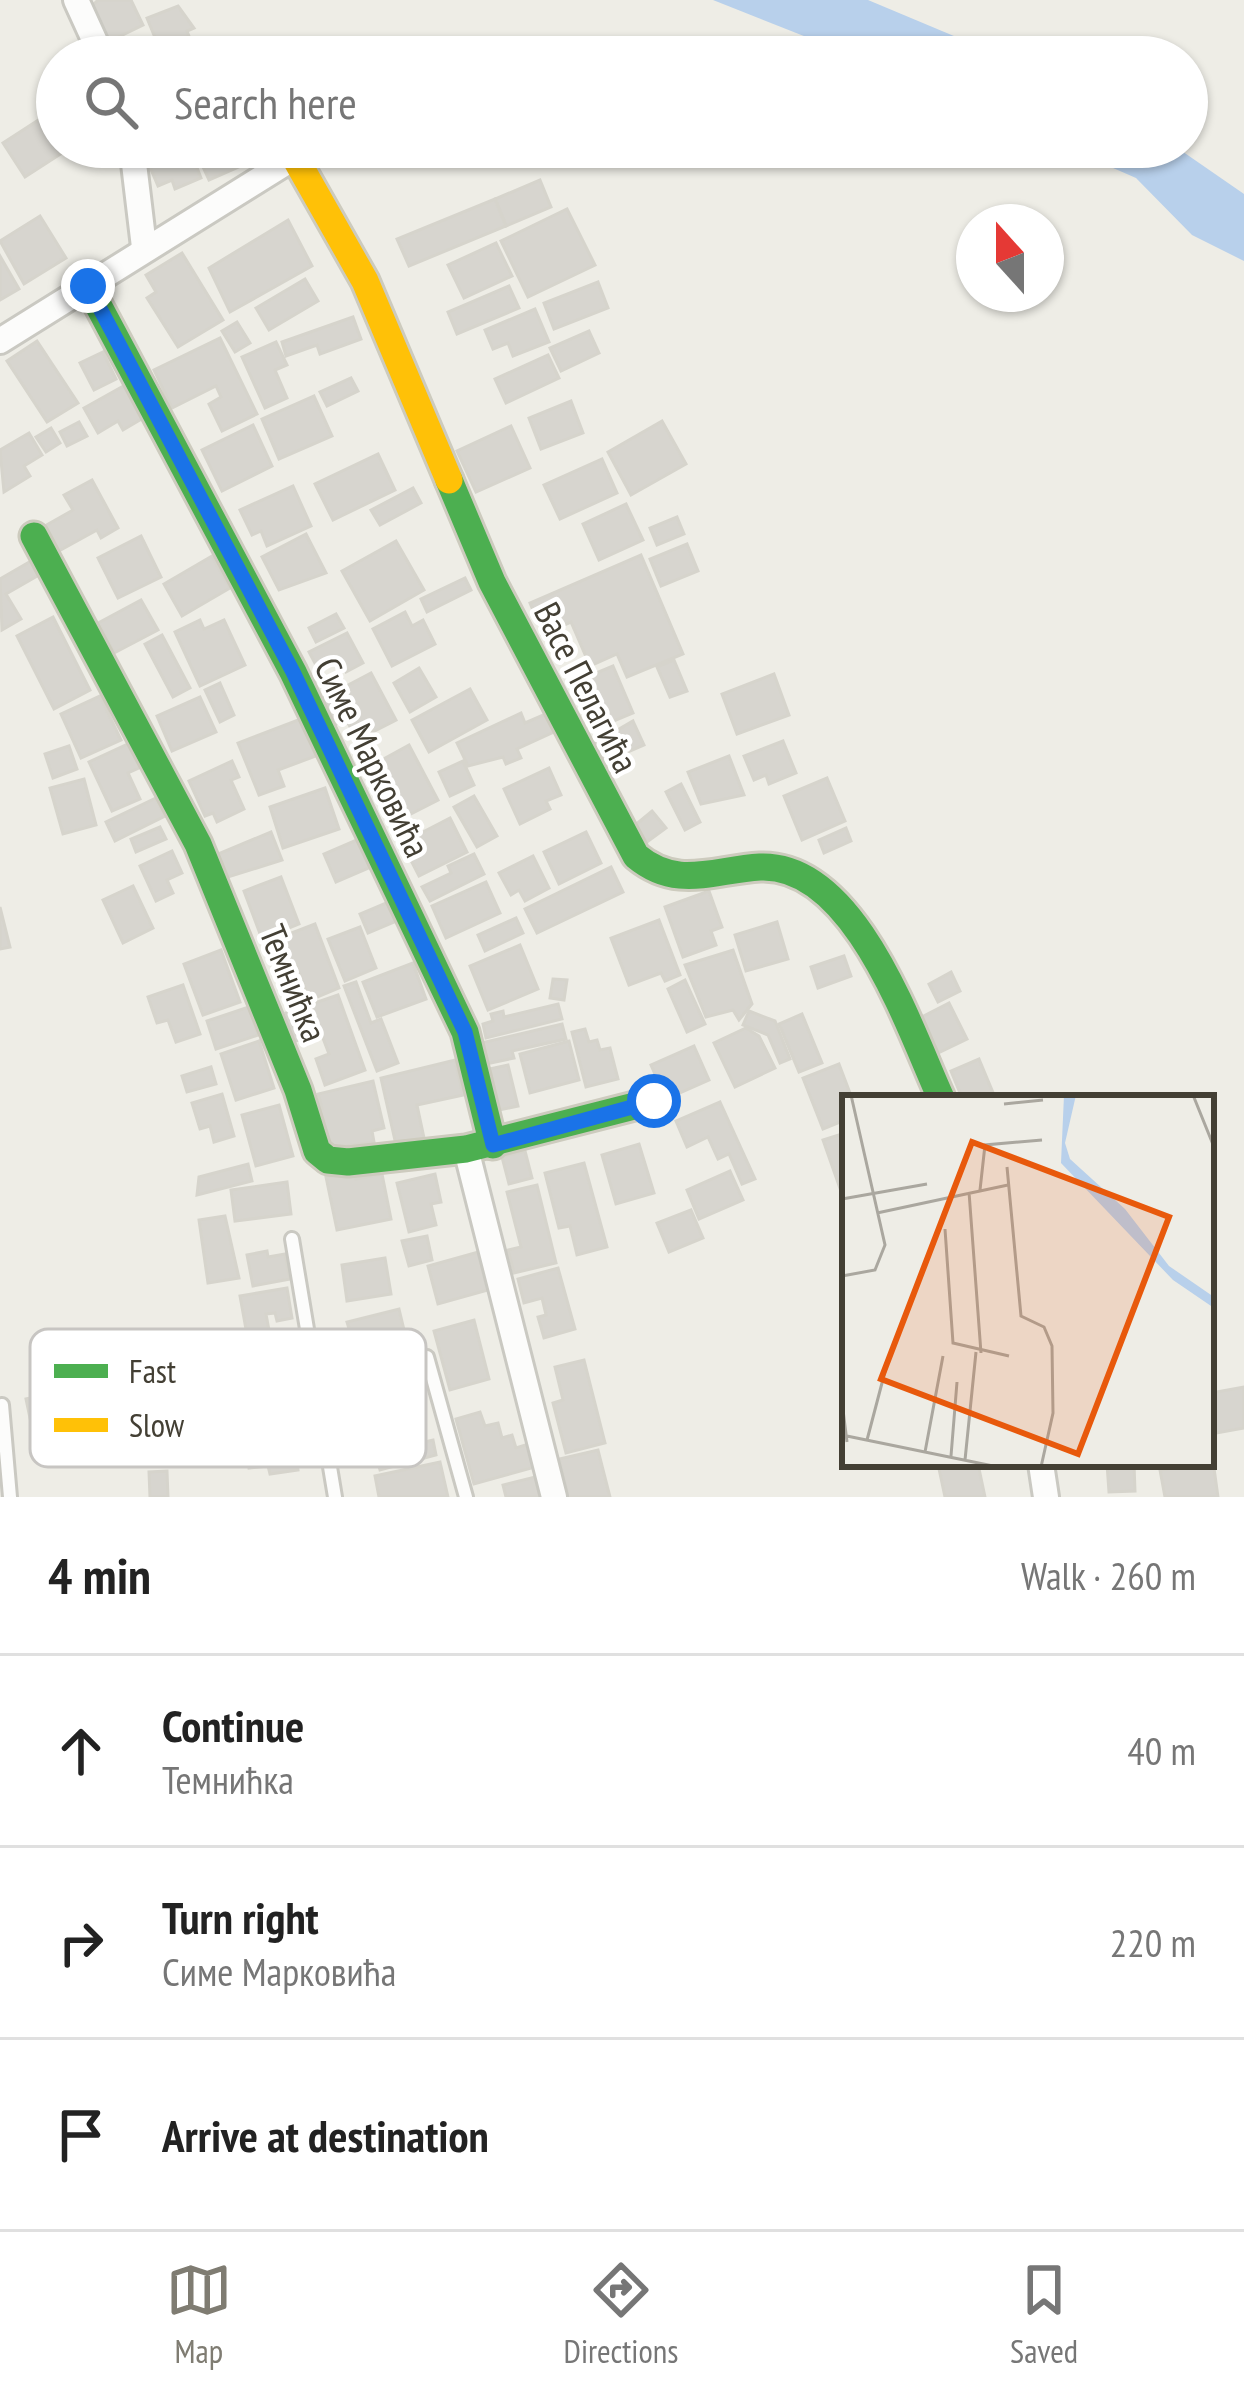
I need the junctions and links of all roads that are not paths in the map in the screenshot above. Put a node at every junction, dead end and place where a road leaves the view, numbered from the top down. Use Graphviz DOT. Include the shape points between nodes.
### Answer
graph roads {
  1 [pos="76,0"];
  2 [pos="92,36"];
  3 [pos="134,168"];
  4 [pos="267,168"];
  5 [pos="301,168"];
  6 [pos="144,248"];
  7 [pos="88,286"];
  8 [pos="0,341"];
  9 [pos="34,536"];
  10 [pos="940,1095"];
  11 [pos="654,1101"];
  12 [pos="479,1147"];
  13 [pos="292,1239"];
  14 [pos="307,1329"];
  15 [pos="427,1357"];
  16 [pos="2,1406"];
  17 [pos="330,1467"];
  18 [pos="1041,1467"];
  19 [pos="10,1497"];
  20 [pos="335,1497"];
  21 [pos="466,1497"];
  22 [pos="554,1497"];
  23 [pos="1046,1497"];
  1 -- 2 [label="street"];
  3 -- 6 [label="street"];
  4 -- 6 [label="street"];
  5 -- 10 [label="street, Васе Пелагића" via="365,281 492,582 636,856 674,881 765,866 806,878 844,912 872,953"];
  6 -- 7 [label="street"];
  7 -- 8 [label="street"];
  7 -- 12 [label="street, Симе Марковића" via="293,672 465,1032"];
  9 -- 12 [label="street, Темнићка" via="198,844 317,1151 348,1162"];
  11 -- 12 [label="street, Темнићка"];
  12 -- 22 [label="street, Симе Марковића"];
  13 -- 14 [label="lane"];
  15 -- 21 [label="lane"];
  16 -- 19 [label="lane"];
  17 -- 20 [label="lane"];
  18 -- 23 [label="street"];
}
